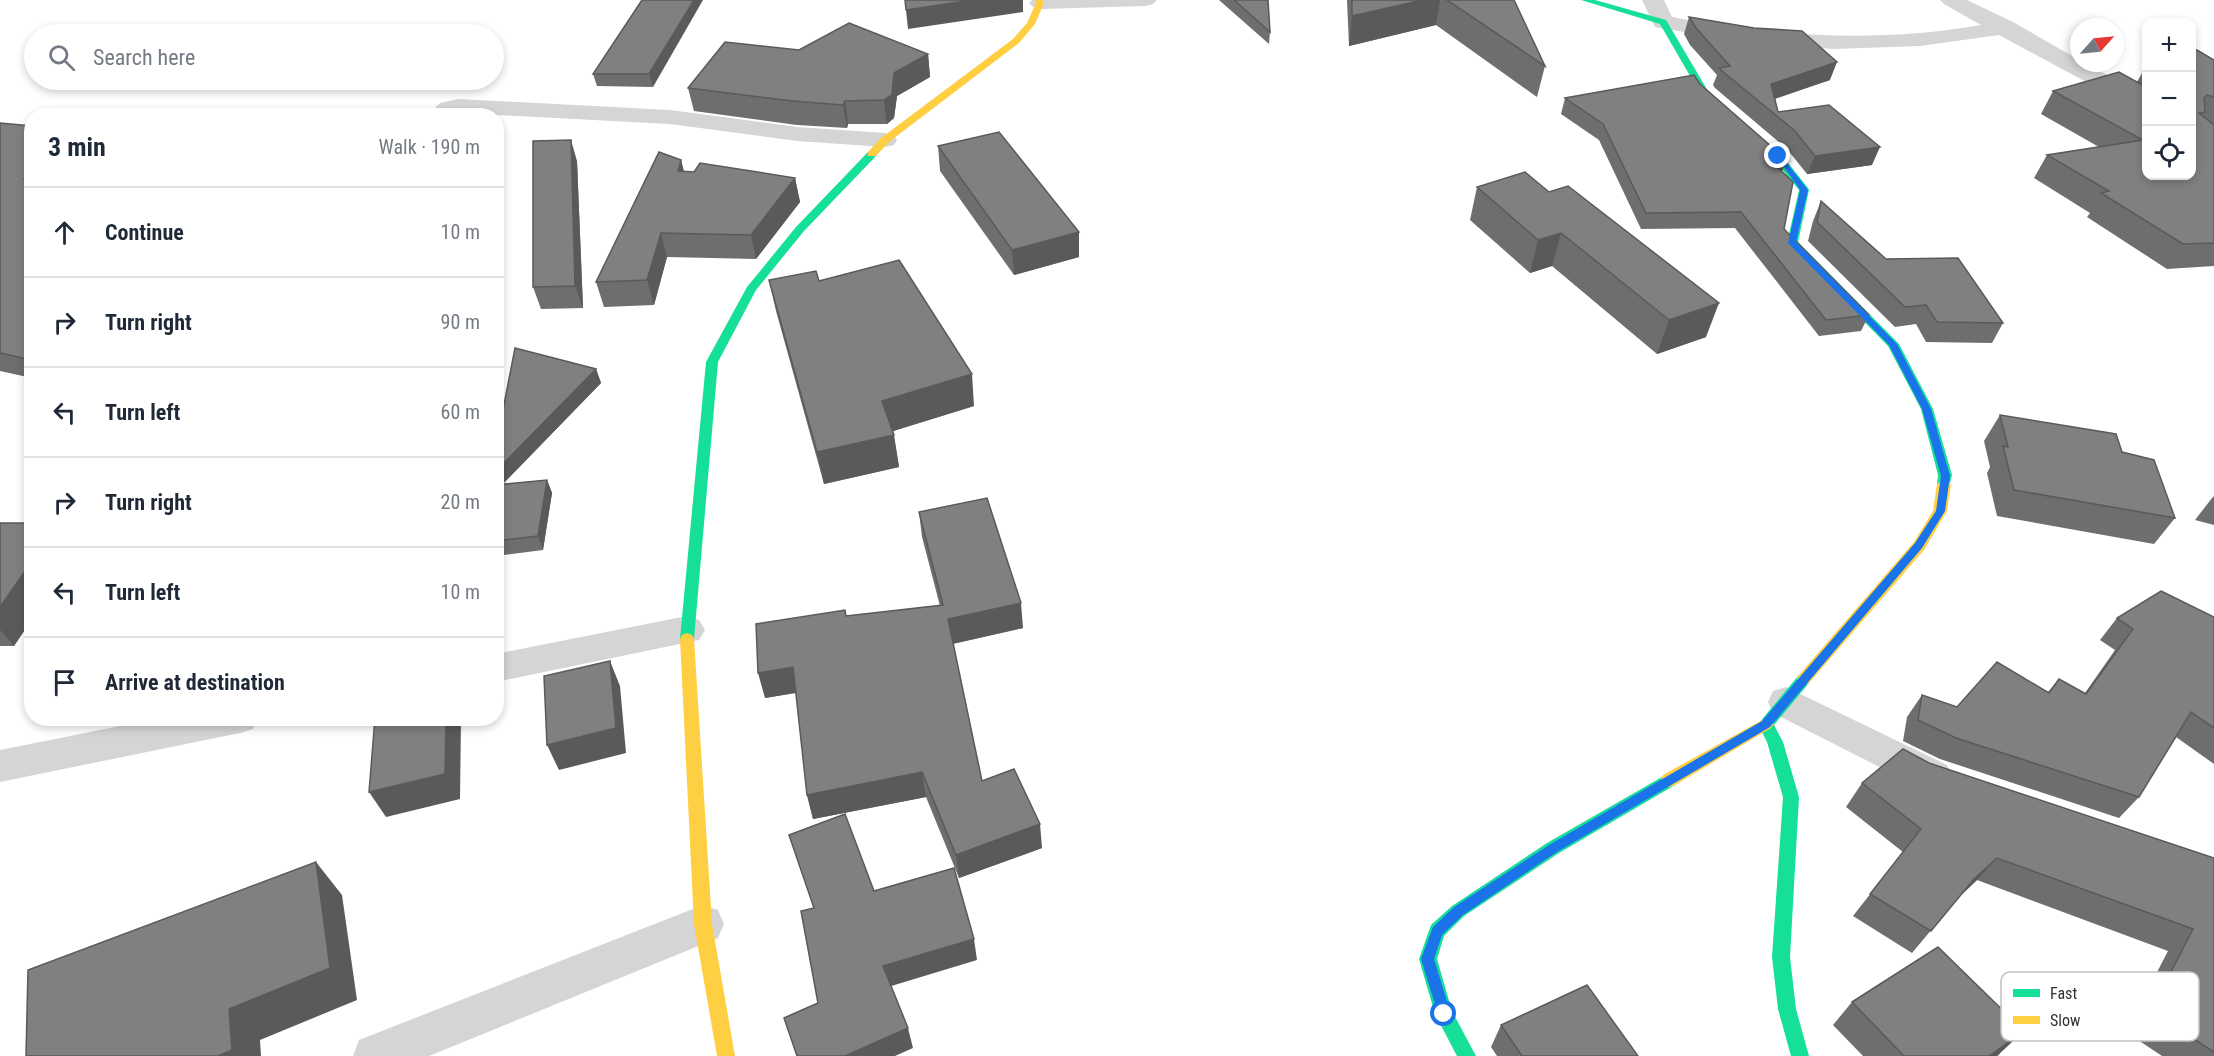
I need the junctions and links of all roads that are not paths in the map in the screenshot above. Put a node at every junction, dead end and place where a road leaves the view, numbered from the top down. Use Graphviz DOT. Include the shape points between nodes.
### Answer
graph roads {
  1 [pos="1146,0"];
  2 [pos="1585,0"];
  3 [pos="1653,0"];
  4 [pos="1951,0"];
  5 [pos="1040,2"];
  6 [pos="1663,22"];
  7 [pos="2005,27"];
  8 [pos="2142,103"];
  9 [pos="448,108"];
  10 [pos="495,108"];
  11 [pos="504,108"];
  12 [pos="885,140"];
  13 [pos="687,630"];
  14 [pos="504,666"];
  15 [pos="1776,713"];
  16 [pos="200,726"];
  17 [pos="0,766"];
  18 [pos="1961,785"];
  19 [pos="703,924"];
  20 [pos="375,1056"];
  21 [pos="726,1056"];
  22 [pos="1467,1056"];
  23 [pos="1800,1056"];
  1 -- 5 [label="street"];
  2 -- 6 [label="street"];
  3 -- 6 [label="street"];
  4 -- 7 [label="street"];
  5 -- 12 [label="street" via="1031,24 1016,41"];
  6 -- 7 [label="street" via="1723,34 1820,43 1907,42"];
  6 -- 15 [label="street" via="1704,93 1778,156 1804,190 1792,243 1893,344 1927,409 1945,476 1940,511 1919,546"];
  7 -- 8 [label="street"];
  9 -- 10 [label="street"];
  11 -- 12 [label="street" via="670,117 797,134"];
  12 -- 13 [label="street" via="800,229 751,289 712,362"];
  13 -- 14 [label="street"];
  13 -- 19 [label="street"];
  15 -- 18 [label="street"];
  15 -- 22 [label="street" via="1553,848 1458,911 1437,931 1428,959 1444,1014"];
  15 -- 23 [label="street" via="1775,742 1791,797 1781,957 1787,1009"];
  16 -- 17 [label="street"];
  19 -- 20 [label="street"];
  19 -- 21 [label="street"];
}
